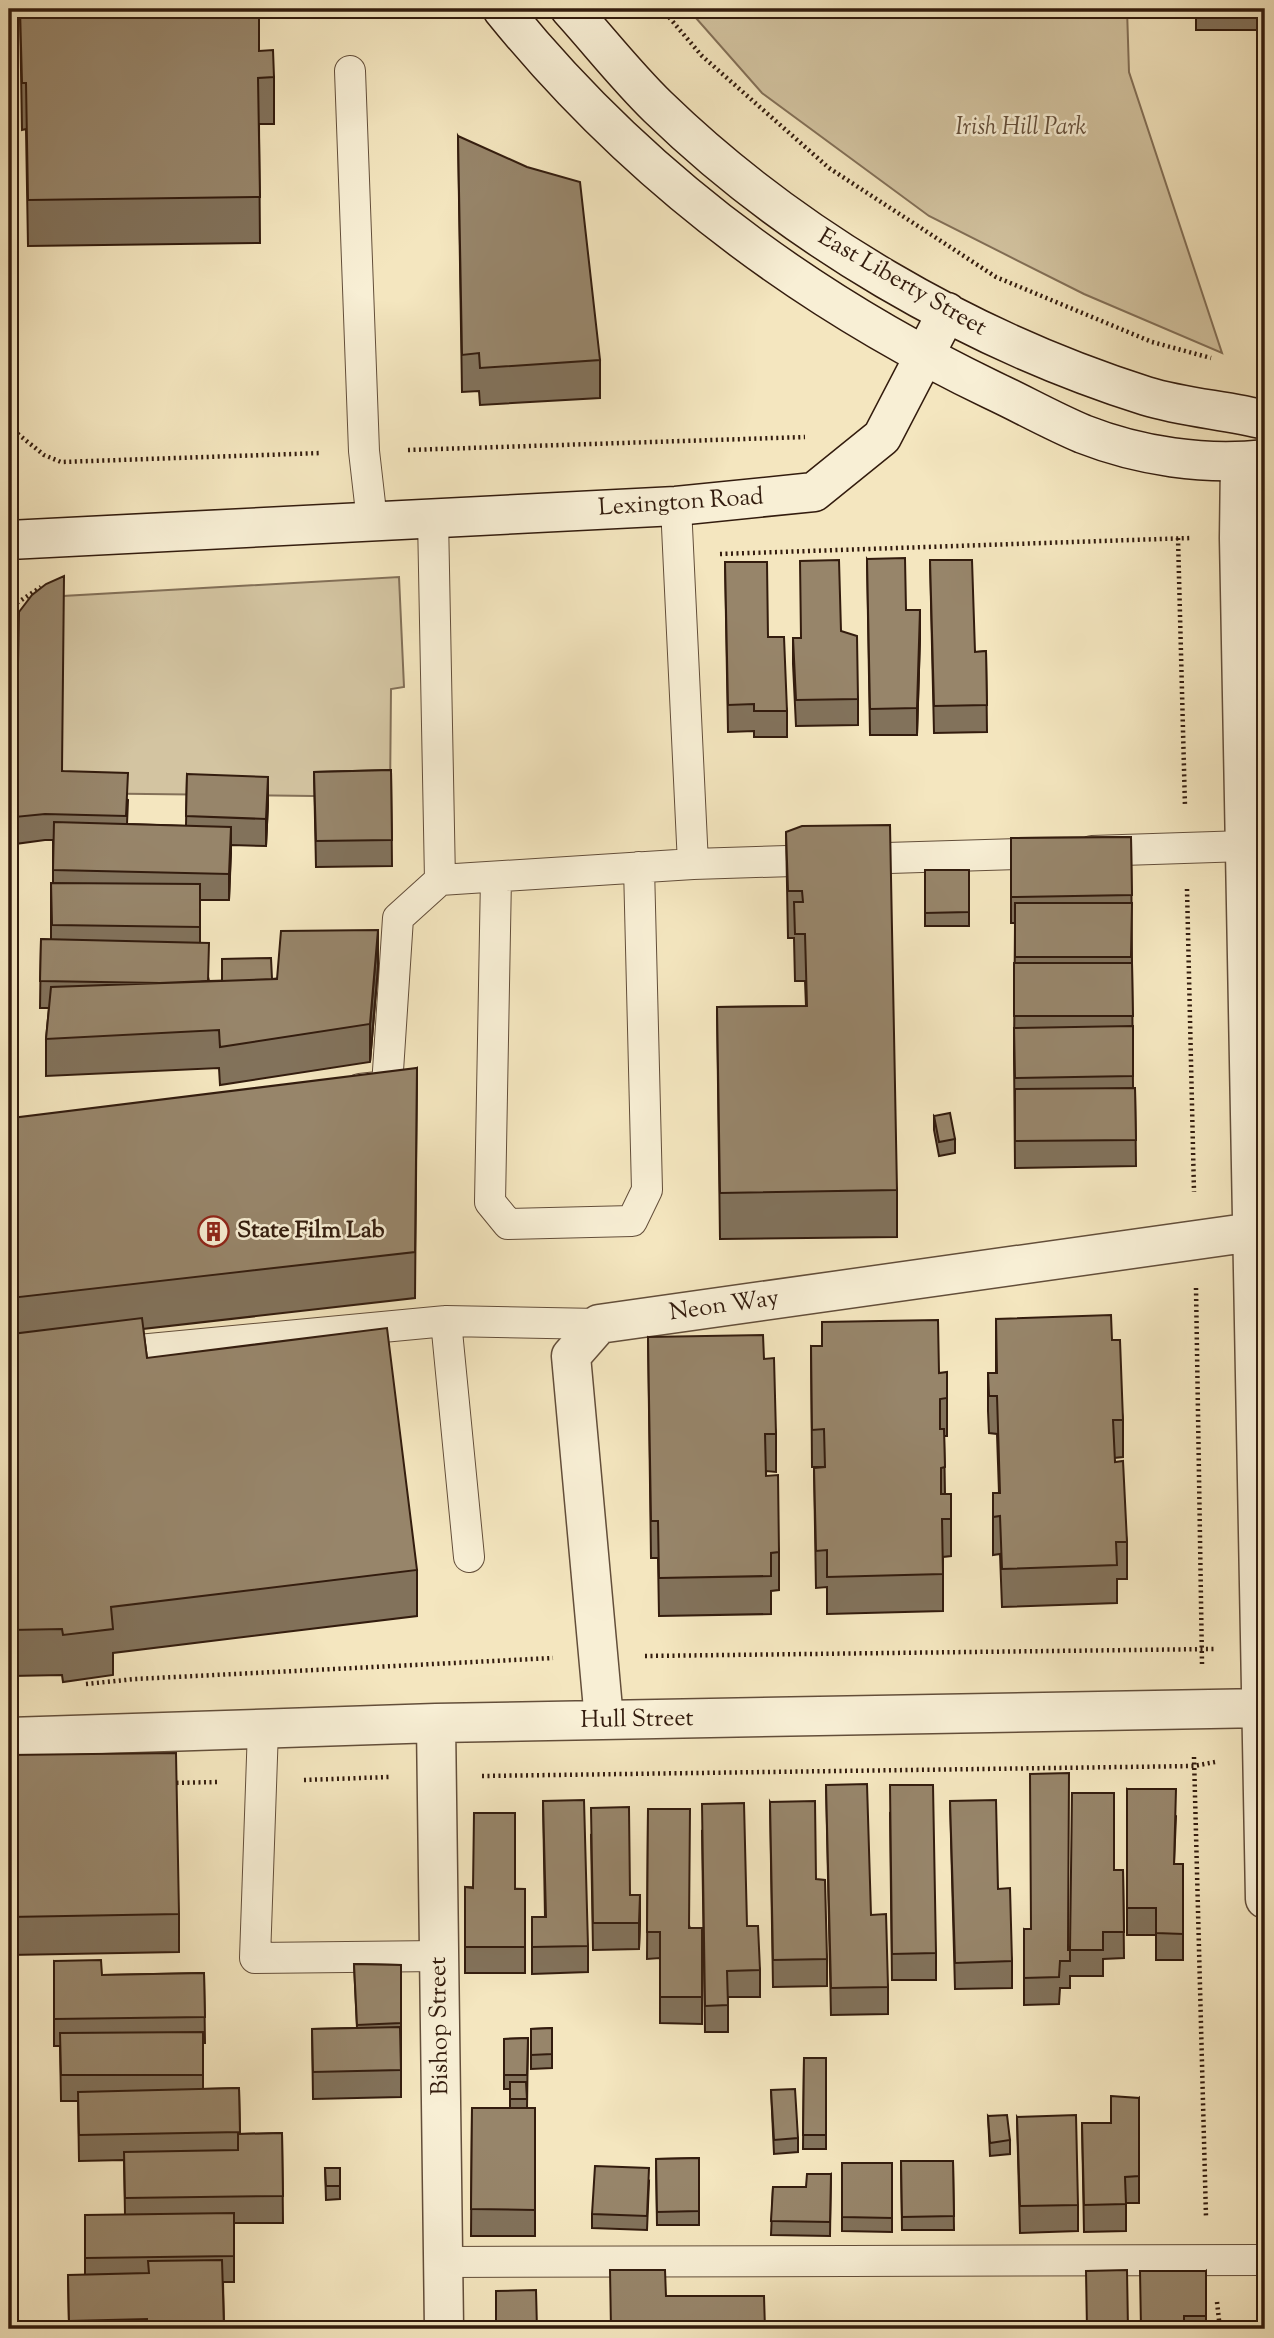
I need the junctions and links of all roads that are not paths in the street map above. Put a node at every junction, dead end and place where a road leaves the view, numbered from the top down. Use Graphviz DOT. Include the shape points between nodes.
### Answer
graph roads {
  1 [pos="502,9"];
  2 [pos="570,9"];
  3 [pos="350,71"];
  4 [pos="947,312"];
  5 [pos="924,357"];
  6 [pos="1265,420"];
  7 [pos="1253,460"];
  8 [pos="676,506"];
  9 [pos="433,519"];
  10 [pos="372,522"];
  11 [pos="9,540"];
  12 [pos="1245,846"];
  13 [pos="693,864"];
  14 [pos="639,867"];
  15 [pos="496,877"];
  16 [pos="440,880"];
  17 [pos="333,1092"];
  18 [pos="1258,1118"];
  19 [pos="1253,1232"];
  20 [pos="446,1321"];
  21 [pos="599,1324"];
  22 [pos="77,1356"];
  23 [pos="469,1558"];
  24 [pos="1263,1708"];
  25 [pos="604,1720"];
  26 [pos="436,1723"];
  27 [pos="263,1729"];
  28 [pos="9,1737"];
  29 [pos="1265,1899"];
  30 [pos="439,1956"];
  31 [pos="1265,2260"];
  32 [pos="443,2262"];
  33 [pos="444,2329"];
  1 -- 5 [label="street, East Liberty Street" via="571,89 691,200 777,267"];
  2 -- 4 [label="street, East Liberty Street" via="658,107 757,193 857,262"];
  3 -- 10 [label="lane" via="364,452"];
  4 -- 5 [label="street"];
  4 -- 6 [label="street, East Liberty Street" via="1030,353 1148,397"];
  5 -- 7 [label="street" via="1083,434 1147,454"];
  5 -- 8 [label="street, Lexington Road" via="882,437 814,492"];
  7 -- 12 [label="street" via="1239,538"];
  8 -- 9 [label="street, Lexington Road"];
  8 -- 13 [label="lane"];
  9 -- 10 [label="street, Lexington Road"];
  9 -- 16 [label="lane"];
  10 -- 11 [label="street, Lexington Road"];
  12 -- 13 [label="lane"];
  12 -- 18 [label="street"];
  13 -- 14 [label="lane"];
  14 -- 15 [label="lane"];
  14 -- 15 [label="lane" via="648,1190 632,1221 509,1224 490,1202"];
  15 -- 16 [label="lane"];
  16 -- 17 [label="lane" via="398,918 387,1086"];
  18 -- 19 [label="street"];
  19 -- 21 [label="street, Neon Way"];
  19 -- 24 [label="street"];
  20 -- 21 [label="lane"];
  20 -- 22 [label="lane"];
  20 -- 23 [label="lane"];
  21 -- 25 [label="street" via="571,1356"];
  24 -- 25 [label="street, Hull Street"];
  24 -- 29 [label="street"];
  25 -- 26 [label="street, Hull Street"];
  26 -- 27 [label="street, Hull Street"];
  26 -- 30 [label="street, Bishop Street"];
  27 -- 28 [label="street, Hull Street"];
  27 -- 30 [label="lane" via="255,1958"];
  30 -- 32 [label="street, Bishop Street"];
  31 -- 32 [label="lane"];
  32 -- 33 [label="street, Bishop Street"];
}
